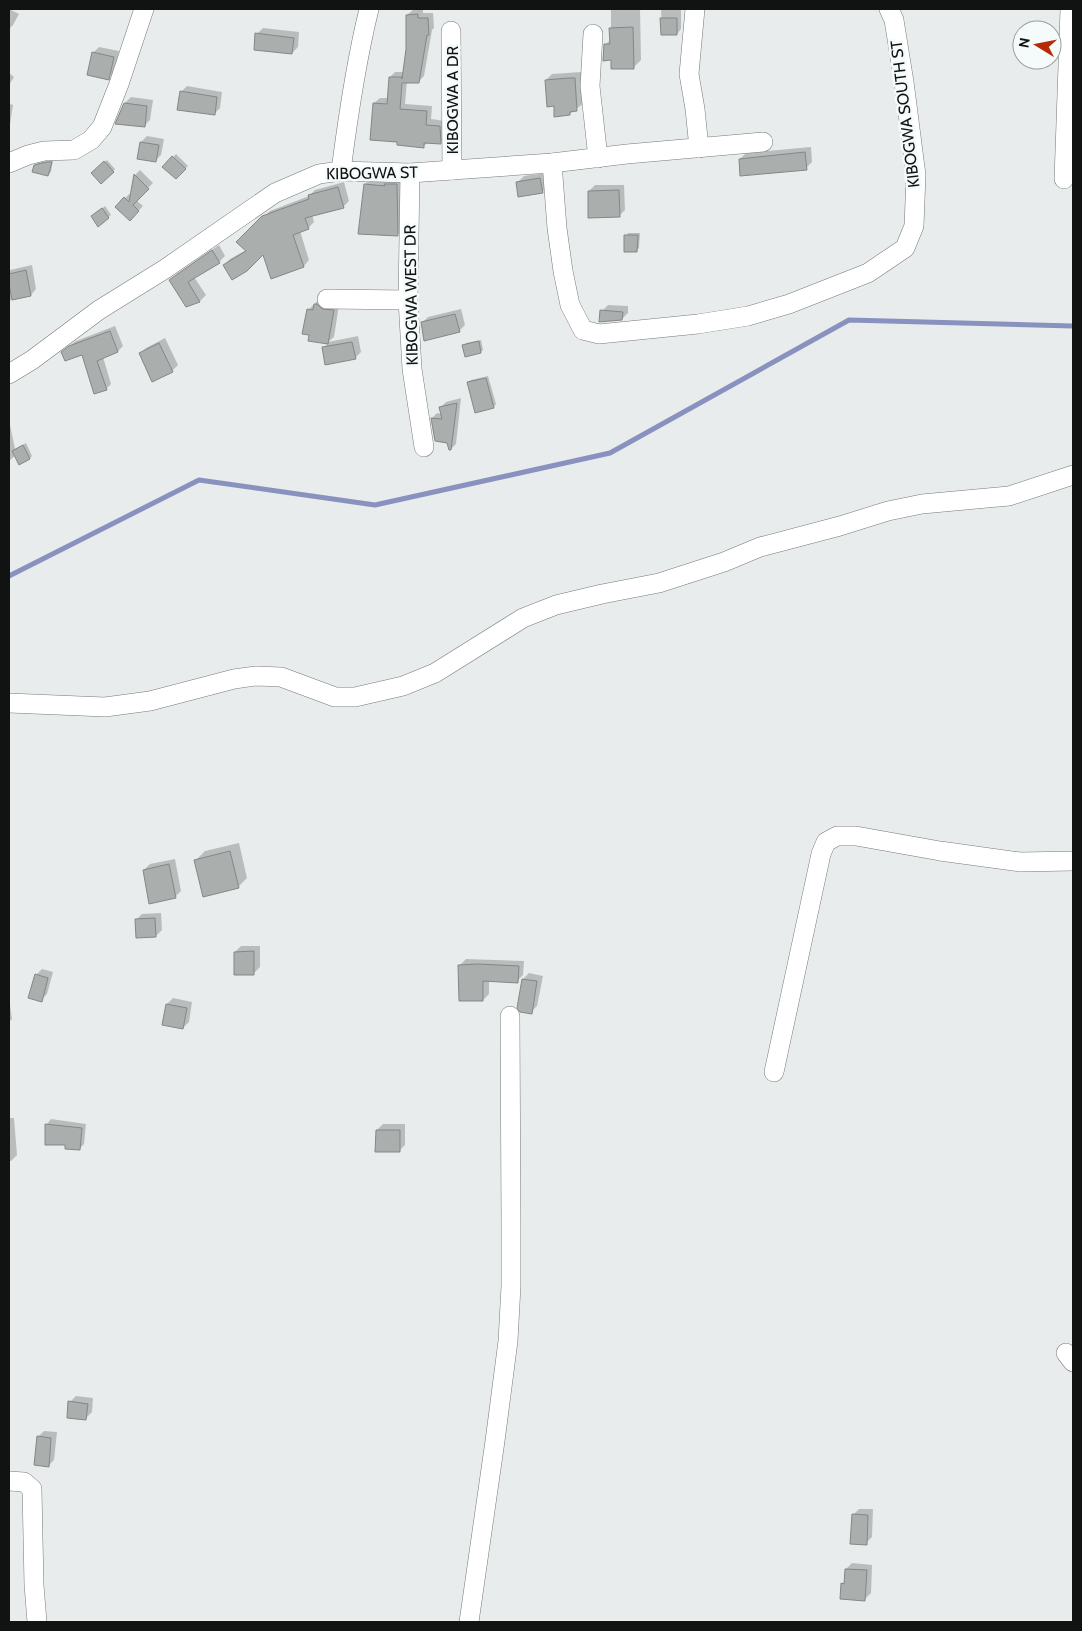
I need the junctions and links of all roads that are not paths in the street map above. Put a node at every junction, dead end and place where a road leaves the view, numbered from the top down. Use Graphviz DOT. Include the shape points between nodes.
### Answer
graph roads {
  1 [pos="144,9"];
  2 [pos="369,9"];
  3 [pos="695,9"];
  4 [pos="889,9"];
  5 [pos="1070,9"];
  6 [pos="451,31"];
  7 [pos="593,34"];
  8 [pos="763,142"];
  9 [pos="699,148"];
  10 [pos="598,158"];
  11 [pos="9,163"];
  12 [pos="552,163"];
  13 [pos="452,170"];
  14 [pos="341,171"];
  15 [pos="410,173"];
  16 [pos="1064,179"];
  17 [pos="327,299"];
  18 [pos="408,300"];
  19 [pos="9,374"];
  20 [pos="424,447"];
  21 [pos="1073,475"];
  22 [pos="9,703"];
  23 [pos="1073,861"];
  24 [pos="510,1016"];
  25 [pos="774,1072"];
  26 [pos="9,1481"];
  27 [pos="37,1622"];
  28 [pos="469,1622"];
  1 -- 11 [label="street" via="120,84 102,127 91,140 74,150 44,151"];
  2 -- 14 [label="street"];
  3 -- 9 [label="street" via="689,74"];
  4 -- 12 [label="street, KIBOGWA SOUTH ST" via="894,20 916,175 914,226 905,248 868,273 789,304 748,316 600,334 583,330 570,305 563,271"];
  5 -- 16 [label="street"];
  6 -- 13 [label="street, KIBOGWA A DR"];
  7 -- 10 [label="street" via="590,86"];
  8 -- 9 [label="street, KIBOGWA ST"];
  9 -- 10 [label="street, KIBOGWA ST"];
  10 -- 12 [label="street, KIBOGWA ST"];
  12 -- 13 [label="street, KIBOGWA ST"];
  13 -- 15 [label="street, KIBOGWA ST"];
  14 -- 15 [label="street, KIBOGWA ST"];
  14 -- 19 [label="street, KIBOGWA ST" via="319,174 274,194"];
  15 -- 18 [label="street, KIBOGWA WEST DR"];
  17 -- 18 [label="street"];
  18 -- 20 [label="street, KIBOGWA WEST DR" via="412,369"];
  21 -- 22 [label="street" via="1009,496 888,510 760,547 659,583 556,605 523,618 435,673 403,686 355,697 335,697 281,677 256,676 104,707"];
  23 -- 25 [label="street" via="1020,862 856,836 837,836 826,842"];
  24 -- 28 [label="street" via="508,1341"];
  26 -- 27 [label="street" via="24,1482 32,1489"];
}
